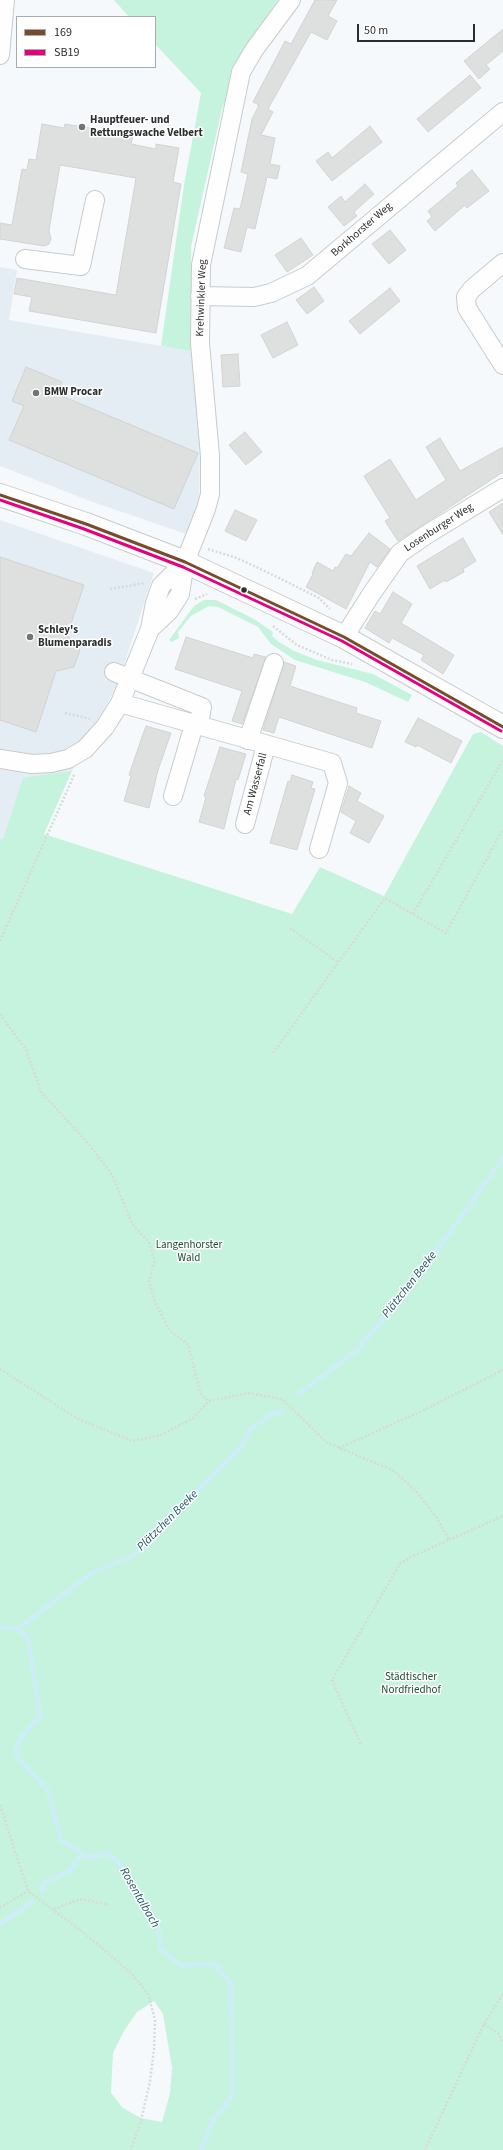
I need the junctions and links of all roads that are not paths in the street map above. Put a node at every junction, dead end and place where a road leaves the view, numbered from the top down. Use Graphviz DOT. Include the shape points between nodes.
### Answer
graph roads {
  1 [pos="5,0"];
  2 [pos="291,0"];
  3 [pos="0,55"];
  4 [pos="503,112"];
  5 [pos="95,200"];
  6 [pos="25,259"];
  7 [pos="503,263"];
  8 [pos="200,296"];
  9 [pos="503,365"];
  10 [pos="503,488"];
  11 [pos="0,495"];
  12 [pos="189,553"];
  13 [pos="344,638"];
  14 [pos="274,663"];
  15 [pos="114,672"];
  16 [pos="131,678"];
  17 [pos="120,703"];
  18 [pos="194,725"];
  19 [pos="503,727"];
  20 [pos="248,740"];
  21 [pos="266,745"];
  22 [pos="0,759"];
  23 [pos="173,796"];
  24 [pos="245,824"];
  25 [pos="319,850"];
  1 -- 3 [label="street"];
  2 -- 8 [label="street, Krehwinkler Weg" via="241,72 202,265"];
  4 -- 8 [label="street, Borkhorster Weg" via="307,276 271,293 254,297"];
  5 -- 6 [label="street" via="81,266"];
  7 -- 9 [label="street" via="466,297 467,308"];
  8 -- 12 [label="street, Krehwinkler Weg" via="200,343 210,456 210,494"];
  10 -- 13 [label="street, Losenburger Weg" via="400,553"];
  11 -- 12 [label="main road" via="86,524"];
  12 -- 13 [label="main road"];
  12 -- 16 [label="street" via="162,586 155,603 150,629"];
  13 -- 19 [label="main road"];
  14 -- 20 [label="street"];
  15 -- 16 [label="street"];
  16 -- 17 [label="street"];
  16 -- 18 [label="street" via="202,707 200,718"];
  17 -- 18 [label="street, Am Wasserfall"];
  17 -- 22 [label="street" via="105,727 85,749 68,759 32,764"];
  18 -- 20 [label="street, Am Wasserfall"];
  18 -- 23 [label="street"];
  20 -- 21 [label="street, Am Wasserfall"];
  21 -- 24 [label="street, Am Wasserfall"];
  21 -- 25 [label="street, Am Wasserfall" via="332,763 338,783"];
}
